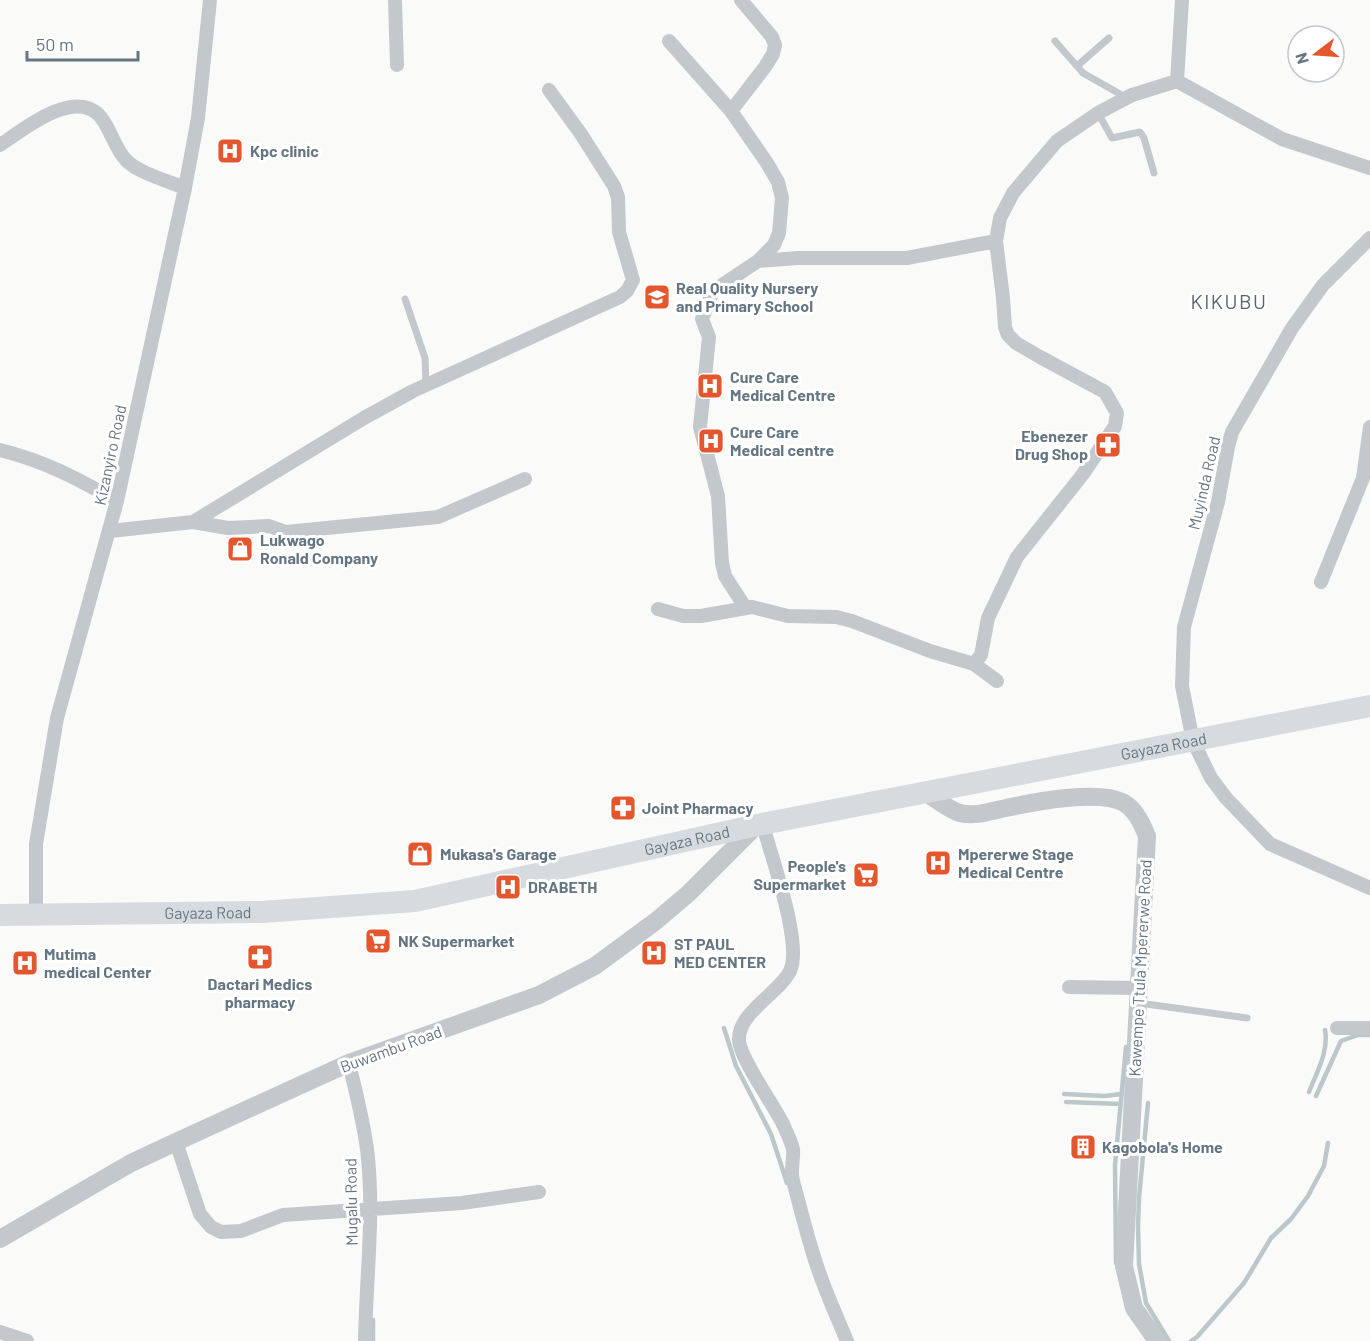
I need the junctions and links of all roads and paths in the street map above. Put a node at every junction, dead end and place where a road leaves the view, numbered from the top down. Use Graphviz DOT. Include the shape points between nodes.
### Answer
graph roads {
  1 [pos="210,0"];
  2 [pos="395,0"];
  3 [pos="741,0"];
  4 [pos="1182,0"];
  5 [pos="1109,39"];
  6 [pos="1055,40"];
  7 [pos="669,41"];
  8 [pos="397,65"];
  9 [pos="1077,66"];
  10 [pos="1177,81"];
  11 [pos="549,90"];
  12 [pos="1126,98"];
  13 [pos="731,111"];
  14 [pos="1098,113"];
  15 [pos="0,145"];
  16 [pos="1370,168"];
  17 [pos="1154,173"];
  18 [pos="185,188"];
  19 [pos="1370,238"];
  20 [pos="996,241"];
  21 [pos="758,261"];
  22 [pos="405,299"];
  23 [pos="426,384"];
  24 [pos="1370,428"];
  25 [pos="0,450"];
  26 [pos="525,479"];
  27 [pos="117,501"];
  28 [pos="193,522"];
  29 [pos="110,531"];
  30 [pos="1321,582"];
  31 [pos="745,608"];
  32 [pos="658,609"];
  33 [pos="974,664"];
  34 [pos="996,681"];
  35 [pos="1370,706"];
  36 [pos="1193,741"];
  37 [pos="925,792"];
  38 [pos="760,825"];
  39 [pos="1370,888"];
  40 [pos="0,915"];
  41 [pos="36,915"];
  42 [pos="1069,987"];
  43 [pos="1139,995"];
  44 [pos="1247,1018"];
  45 [pos="1337,1028"];
  46 [pos="1370,1028"];
  47 [pos="348,1063"];
  48 [pos="176,1142"];
  49 [pos="539,1192"];
  50 [pos="370,1209"];
  51 [pos="0,1239"];
  52 [pos="0,1332"];
  53 [pos="27,1341"];
  54 [pos="365,1341"];
  55 [pos="847,1341"];
  56 [pos="1157,1341"];
  1 -- 18 [label="street, Kizanyiro Road" via="198,118"];
  2 -- 8 [label="street"];
  3 -- 13 [label="street" via="775,45 765,67"];
  4 -- 10 [label="street"];
  5 -- 9 [label="lane"];
  6 -- 9 [label="lane"];
  7 -- 13 [label="street"];
  9 -- 12 [label="lane"];
  10 -- 12 [label="street"];
  10 -- 16 [label="street" via="1282,139"];
  11 -- 23 [label="street" via="614,186 631,286 620,297"];
  12 -- 14 [label="street"];
  13 -- 21 [label="street" via="767,163 782,198 779,233 774,245"];
  14 -- 17 [label="lane" via="1112,138 1140,132"];
  14 -- 20 [label="street" via="1057,141 1013,193 1000,218"];
  15 -- 18 [label="street" via="41,118 70,106 81,106 99,115 126,160"];
  18 -- 27 [label="street, Kizanyiro Road"];
  19 -- 36 [label="street, Muyinda Road" via="1323,285 1298,319 1227,447 1218,502 1184,627 1182,686"];
  20 -- 21 [label="street" via="907,258"];
  20 -- 33 [label="street" via="1008,336 1105,392 1117,413 1115,426 1083,474 1017,557 988,618 981,655"];
  21 -- 31 [label="street" via="713,291 702,319 710,337 700,427 718,496 725,576"];
  22 -- 23 [label="lane" via="425,358"];
  23 -- 28 [label="street" via="364,417"];
  24 -- 30 [label="street" via="1363,478"];
  25 -- 27 [label="street" via="66,472"];
  26 -- 28 [label="street" via="438,518 286,532 269,526 228,528"];
  27 -- 29 [label="street, Kizanyiro Road"];
  28 -- 29 [label="street"];
  29 -- 41 [label="street, Kizanyiro Road" via="57,718 36,844"];
  31 -- 32 [label="street" via="701,616"];
  31 -- 33 [label="street" via="762,608 788,616 836,617"];
  33 -- 34 [label="street"];
  35 -- 36 [label="main road, Gayaza Road"];
  36 -- 37 [label="main road, Gayaza Road"];
  36 -- 39 [label="street, Muyinda Road" via="1211,778 1270,844"];
  37 -- 38 [label="main road, Gayaza Road"];
  37 -- 43 [label="street, Kawempe Ttula Mpererwe Road" via="958,813 974,814 1091,796 1124,803 1139,817 1147,836"];
  38 -- 41 [label="main road, Gayaza Road" via="415,901 262,912"];
  38 -- 47 [label="street, Buwambu Road" via="689,893 595,966 539,995"];
  38 -- 55 [label="street" via="794,951 789,972 755,1008 738,1040 793,1150 791,1176 818,1269"];
  40 -- 41 [label="main road, Gayaza Road"];
  42 -- 43 [label="street"];
  43 -- 44 [label="lane"];
  43 -- 56 [label="street, Kawempe Ttula Mpererwe Road" via="1124,1266 1134,1308"];
  45 -- 46 [label="street"];
  47 -- 48 [label="street, Buwambu Road"];
  47 -- 50 [label="street, Mugalu Road" via="368,1155"];
  48 -- 50 [label="street" via="200,1214 221,1232 241,1231 283,1215"];
  48 -- 51 [label="street, Buwambu Road" via="130,1163"];
  49 -- 50 [label="street" via="462,1203"];
  50 -- 54 [label="street, Mugalu Road"];
  52 -- 53 [label="street"];
}
